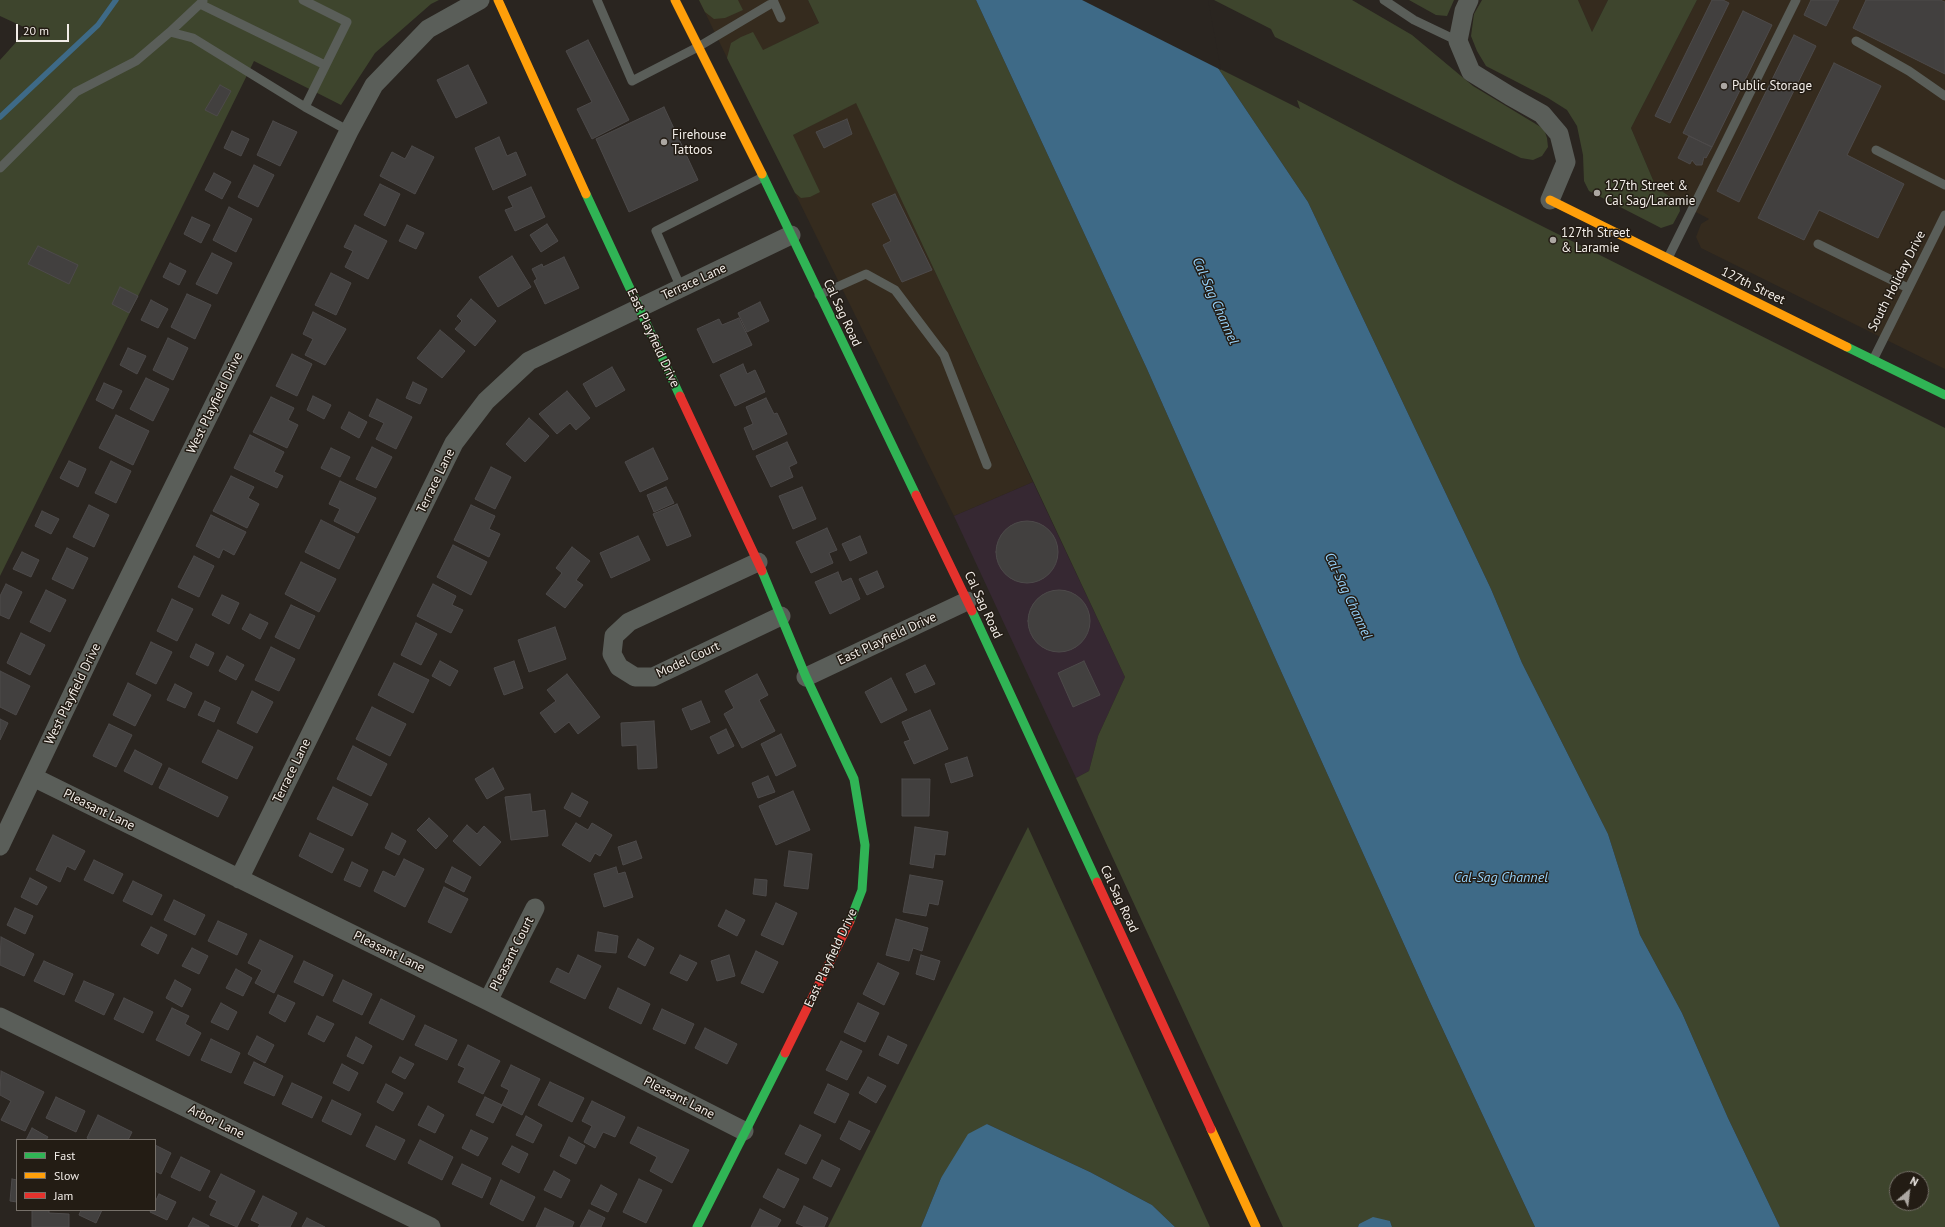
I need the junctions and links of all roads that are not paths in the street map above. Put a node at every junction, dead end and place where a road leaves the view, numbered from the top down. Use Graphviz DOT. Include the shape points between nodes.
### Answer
graph roads {
  1 [pos="303,0"];
  2 [pos="480,0"];
  3 [pos="498,0"];
  4 [pos="675,0"];
  5 [pos="1384,0"];
  6 [pos="1469,0"];
  7 [pos="1796,0"];
  8 [pos="600,1"];
  9 [pos="774,1"];
  10 [pos="202,2"];
  11 [pos="781,18"];
  12 [pos="170,32"];
  13 [pos="1458,41"];
  14 [pos="1856,41"];
  15 [pos="698,47"];
  16 [pos="325,65"];
  17 [pos="1945,96"];
  18 [pos="305,107"];
  19 [pos="349,131"];
  20 [pos="1876,150"];
  21 [pos="0,168"];
  22 [pos="763,177"];
  23 [pos="1945,185"];
  24 [pos="1550,200"];
  25 [pos="1945,215"];
  26 [pos="791,235"];
  27 [pos="1818,244"];
  28 [pos="1668,258"];
  29 [pos="681,288"];
  30 [pos="1908,288"];
  31 [pos="819,295"];
  32 [pos="638,308"];
  33 [pos="1872,360"];
  34 [pos="1945,395"];
  35 [pos="987,465"];
  36 [pos="758,562"];
  37 [pos="967,601"];
  38 [pos="781,616"];
  39 [pos="806,677"];
  40 [pos="33,777"];
  41 [pos="0,846"];
  42 [pos="239,879"];
  43 [pos="535,908"];
  44 [pos="488,1001"];
  45 [pos="0,1017"];
  46 [pos="744,1131"];
  47 [pos="431,1227"];
  48 [pos="697,1227"];
  49 [pos="1256,1227"];
  1 -- 16 [label="lane" via="347,22"];
  2 -- 19 [label="street, West Playfield Drive" via="428,29 374,85"];
  3 -- 32 [label="main road, East Playfield Drive"];
  4 -- 15 [label="main road, Cal Sag Road"];
  5 -- 13 [label="lane" via="1414,20"];
  6 -- 13 [label="street"];
  7 -- 28 [label="lane"];
  8 -- 15 [label="lane" via="632,81"];
  9 -- 11 [label="lane"];
  9 -- 15 [label="lane"];
  10 -- 12 [label="lane"];
  10 -- 16 [label="lane"];
  12 -- 18 [label="lane" via="193,38"];
  12 -- 21 [label="lane" via="136,61 76,92"];
  13 -- 24 [label="street" via="1471,72 1542,114 1559,134 1566,162"];
  14 -- 17 [label="lane" via="1909,71"];
  15 -- 22 [label="main road, Cal Sag Road"];
  16 -- 18 [label="lane"];
  18 -- 19 [label="lane"];
  19 -- 40 [label="street, West Playfield Drive"];
  20 -- 23 [label="lane"];
  22 -- 26 [label="main road, Cal Sag Road"];
  22 -- 29 [label="lane" via="656,231"];
  24 -- 28 [label="main road, 127th Street"];
  25 -- 30 [label="lane, South Holiday Drive"];
  26 -- 29 [label="street, Terrace Lane"];
  26 -- 31 [label="main road, Cal Sag Road"];
  27 -- 30 [label="lane"];
  28 -- 33 [label="main road, 127th Street"];
  29 -- 32 [label="street, Terrace Lane"];
  30 -- 33 [label="lane, South Holiday Drive"];
  31 -- 35 [label="lane" via="866,274 896,290 944,355"];
  31 -- 37 [label="main road, Cal Sag Road"];
  32 -- 36 [label="main road, East Playfield Drive"];
  32 -- 42 [label="street, Terrace Lane" via="529,361 486,401 454,443"];
  33 -- 34 [label="main road, 127th Street"];
  36 -- 38 [label="main road, East Playfield Drive"];
  36 -- 38 [label="street, Model Court" via="628,622 614,636 612,654 619,667 635,677 653,677"];
  37 -- 39 [label="street, East Playfield Drive"];
  37 -- 49 [label="main road, Cal Sag Road"];
  38 -- 39 [label="main road, East Playfield Drive"];
  39 -- 46 [label="main road, East Playfield Drive" via="854,779 865,845 862,890 846,932"];
  40 -- 41 [label="street, West Playfield Drive"];
  40 -- 42 [label="street, Pleasant Lane"];
  42 -- 44 [label="street, Pleasant Lane"];
  43 -- 44 [label="street, Pleasant Court"];
  44 -- 46 [label="street, Pleasant Lane"];
  45 -- 47 [label="street, Arbor Lane"];
  46 -- 48 [label="main road, East Playfield Drive"];
}
